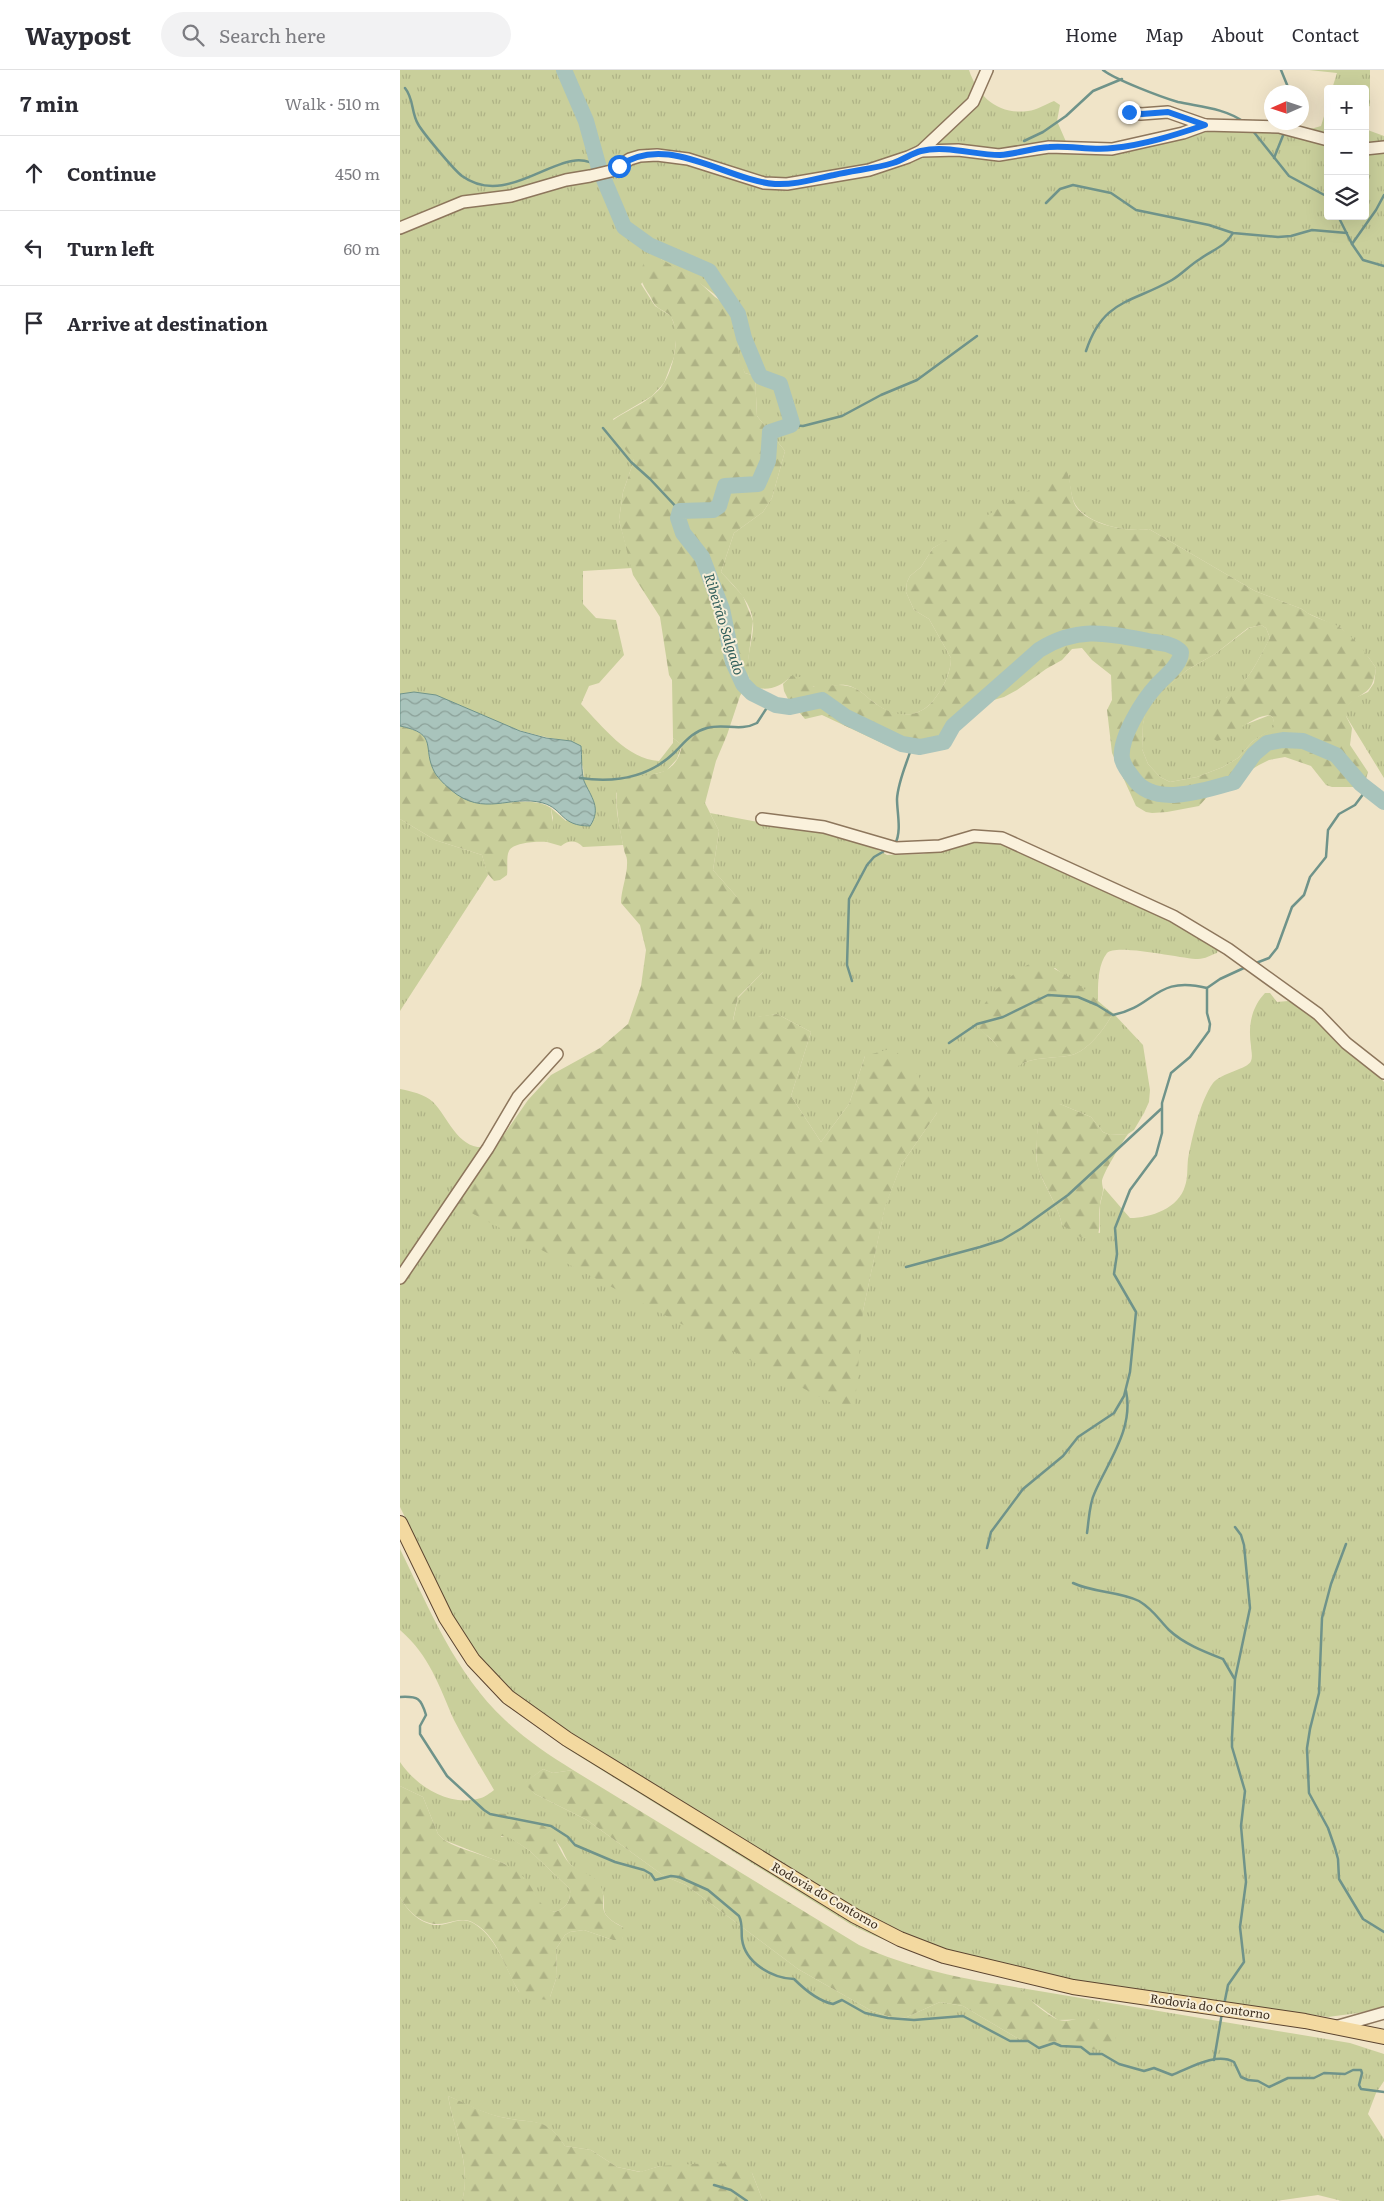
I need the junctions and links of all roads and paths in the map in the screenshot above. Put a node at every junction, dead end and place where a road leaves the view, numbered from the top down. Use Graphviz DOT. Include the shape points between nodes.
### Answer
graph roads {
  1 [pos="987,70"];
  2 [pos="1129,112"];
  3 [pos="1205,125"];
  4 [pos="1324,139"];
  5 [pos="1384,148"];
  6 [pos="1369,149"];
  7 [pos="921,151"];
  8 [pos="400,228"];
  9 [pos="762,819"];
  10 [pos="557,1054"];
  11 [pos="1384,1073"];
  12 [pos="400,1278"];
  13 [pos="400,1523"];
  14 [pos="1384,2013"];
  15 [pos="1335,2027"];
  16 [pos="1384,2037"];
  1 -- 7 [label="street" via="974,102"];
  2 -- 3 [label="street" via="1168,112"];
  3 -- 4 [label="street" via="1279,127"];
  3 -- 7 [label="street" via="1112,149 1049,147 999,155 958,150"];
  5 -- 6 [label="street"];
  7 -- 8 [label="street" via="869,170 797,184 764,183 688,158 657,154 630,159 611,171 511,196 463,202"];
  9 -- 11 [label="street" via="824,827 896,848 940,846 974,836 1002,838 1173,916 1228,949 1318,1014"];
  10 -- 12 [label="street" via="518,1097 488,1148"];
  13 -- 15 [label="main road, Rodovia do Contorno" via="446,1618 473,1660 508,1697 567,1739 855,1916 900,1939 944,1956 1073,1987"];
  14 -- 15 [label="street"];
  15 -- 16 [label="main road, Rodovia do Contorno"];
}
